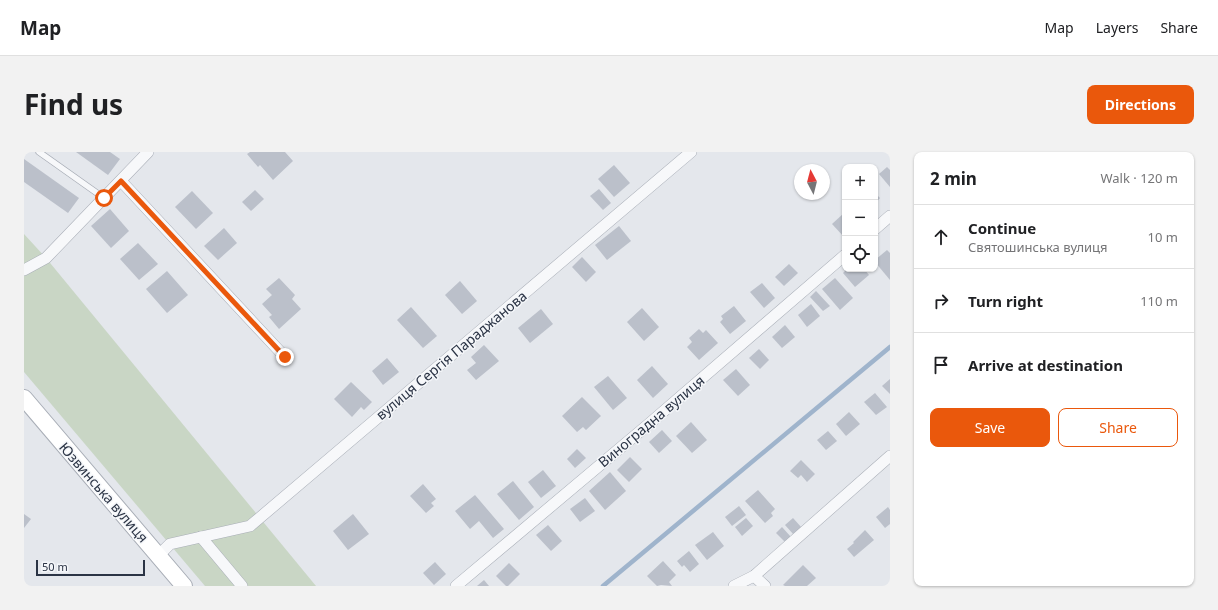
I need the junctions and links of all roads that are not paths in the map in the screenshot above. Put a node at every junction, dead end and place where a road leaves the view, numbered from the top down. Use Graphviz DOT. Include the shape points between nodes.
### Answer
graph roads {
  1 [pos="39,152"];
  2 [pos="148,152"];
  3 [pos="691,152"];
  4 [pos="121,181"];
  5 [pos="104,198"];
  6 [pos="890,216"];
  7 [pos="878,226"];
  8 [pos="842,258"];
  9 [pos="24,270"];
  10 [pos="285,357"];
  11 [pos="24,398"];
  12 [pos="890,456"];
  13 [pos="201,537"];
  14 [pos="159,555"];
  15 [pos="754,576"];
  16 [pos="184,586"];
  17 [pos="242,586"];
  18 [pos="456,586"];
  19 [pos="734,586"];
  20 [pos="765,586"];
  1 -- 5 [label="lane"];
  2 -- 4 [label="street"];
  3 -- 13 [label="street, вулиця Сергія Параджанова" via="250,526"];
  4 -- 5 [label="street"];
  4 -- 10 [label="street"];
  5 -- 9 [label="street" via="46,258"];
  6 -- 7 [label="street"];
  8 -- 18 [label="street, Виноградна вулиця"];
  11 -- 14 [label="main road, Юзвинська вулиця"];
  12 -- 15 [label="street"];
  13 -- 14 [label="street, вулиця Сергія Параджанова" via="170,544"];
  13 -- 17 [label="street"];
  14 -- 16 [label="main road, Юзвинська вулиця"];
  15 -- 19 [label="street"];
  15 -- 20 [label="street"];
}
